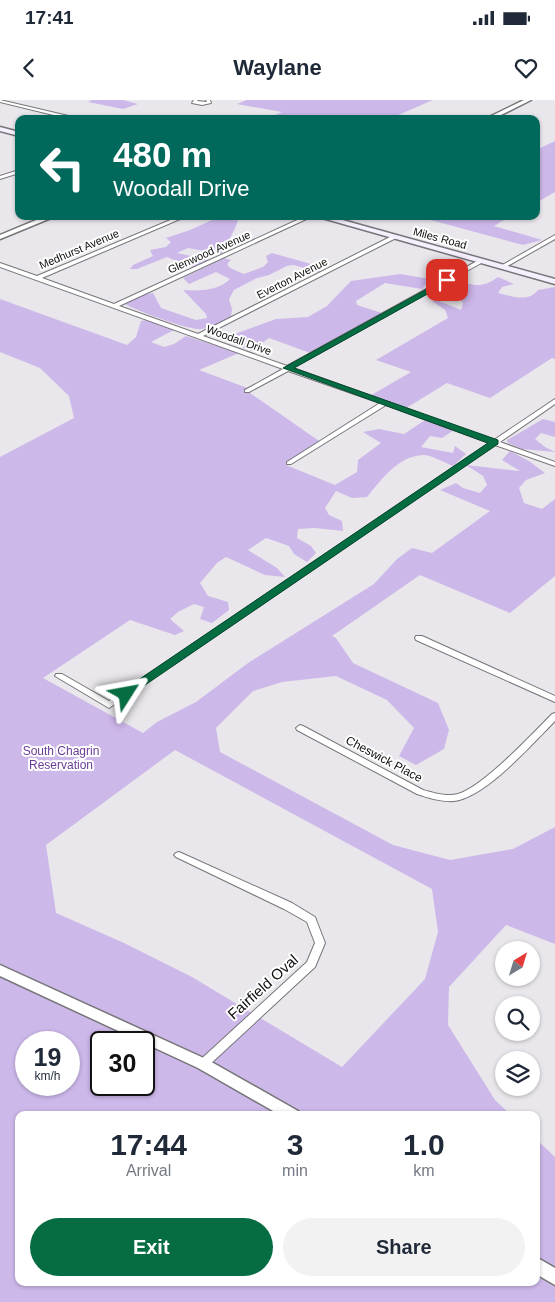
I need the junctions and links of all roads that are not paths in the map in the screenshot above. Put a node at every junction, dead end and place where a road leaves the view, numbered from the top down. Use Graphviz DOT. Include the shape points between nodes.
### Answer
graph roads {
  1 [pos="196,100"];
  2 [pos="208,100"];
  3 [pos="528,100"];
  4 [pos="0,101"];
  5 [pos="27,102"];
  6 [pos="16,105"];
  7 [pos="60,115"];
  8 [pos="496,115"];
  9 [pos="0,129"];
  10 [pos="15,133"];
  11 [pos="15,173"];
  12 [pos="0,178"];
  13 [pos="43,220"];
  14 [pos="175,220"];
  15 [pos="302,220"];
  16 [pos="333,220"];
  17 [pos="0,237"];
  18 [pos="394,238"];
  19 [pos="555,238"];
  20 [pos="481,262"];
  21 [pos="0,265"];
  22 [pos="502,267"];
  23 [pos="37,278"];
  24 [pos="555,282"];
  25 [pos="114,306"];
  26 [pos="198,336"];
  27 [pos="287,368"];
  28 [pos="247,390"];
  29 [pos="555,401"];
  30 [pos="385,403"];
  31 [pos="495,442"];
  32 [pos="289,463"];
  33 [pos="555,464"];
  34 [pos="419,638"];
  35 [pos="59,676"];
  36 [pos="555,699"];
  37 [pos="555,716"];
  38 [pos="300,728"];
  39 [pos="179,855"];
  40 [pos="0,970"];
  41 [pos="203,1064"];
  42 [pos="286,1111"];
  43 [pos="540,1267"];
  44 [pos="555,1277"];
  1 -- 2 [label="street" via="194,102 202,104 209,103"];
  3 -- 8 [label="street"];
  4 -- 6 [label="street"];
  5 -- 6 [label="street"];
  6 -- 7 [label="street"];
  9 -- 10 [label="main road"];
  11 -- 12 [label="street"];
  13 -- 17 [label="street"];
  14 -- 23 [label="street, Medhurst Avenue"];
  15 -- 25 [label="street, Glenwood Avenue"];
  16 -- 18 [label="main road, Miles Road"];
  18 -- 20 [label="main road, Miles Road"];
  18 -- 26 [label="street, Everton Avenue"];
  19 -- 22 [label="street"];
  20 -- 22 [label="main road, Miles Road"];
  20 -- 27 [label="street"];
  21 -- 23 [label="street, Woodall Drive"];
  22 -- 24 [label="main road, Miles Road"];
  23 -- 25 [label="street, Woodall Drive"];
  25 -- 26 [label="street, Woodall Drive"];
  26 -- 27 [label="street, Woodall Drive"];
  27 -- 28 [label="street"];
  27 -- 30 [label="street, Woodall Drive"];
  29 -- 31 [label="street"];
  30 -- 31 [label="street, Woodall Drive"];
  30 -- 32 [label="street"];
  31 -- 33 [label="street, Woodall Drive"];
  31 -- 35 [label="street" via="109,704"];
  34 -- 36 [label="street"];
  37 -- 38 [label="street, Cheswick Place" via="480,787 461,797 436,798 420,792"];
  39 -- 41 [label="street, Fairfield Oval" via="311,920 320,943 311,964"];
  40 -- 41 [label="street"];
  41 -- 42 [label="street"];
  43 -- 44 [label="street"];
}
